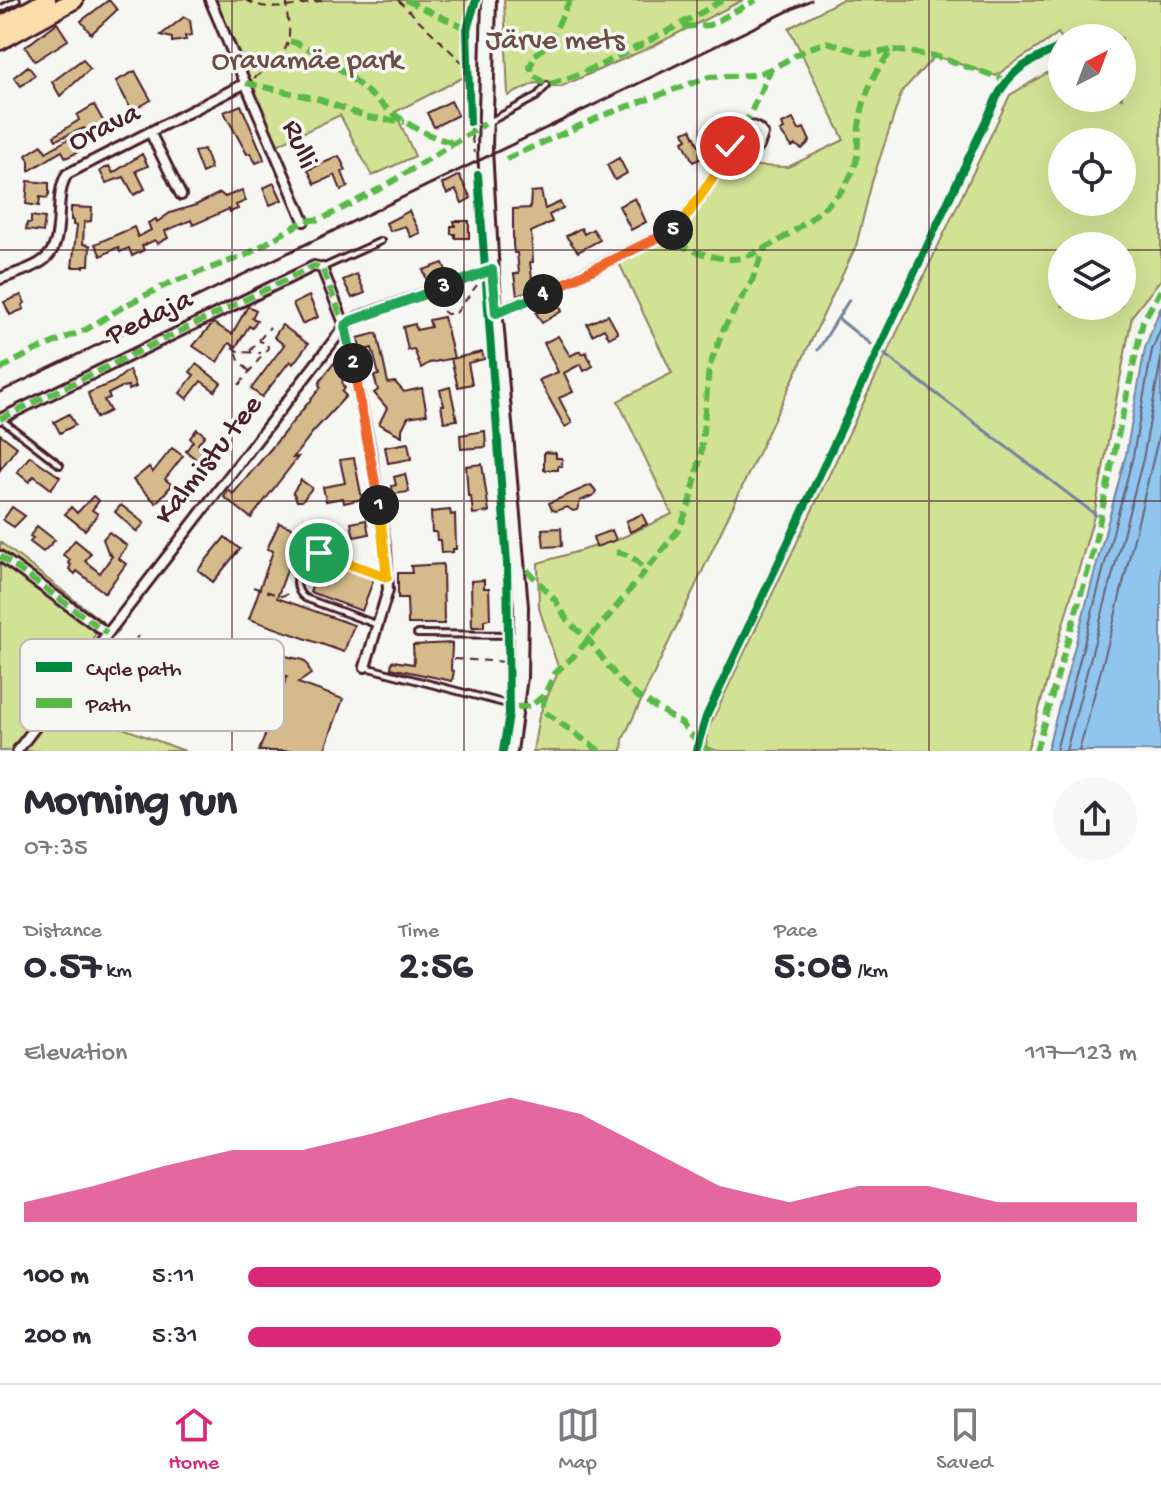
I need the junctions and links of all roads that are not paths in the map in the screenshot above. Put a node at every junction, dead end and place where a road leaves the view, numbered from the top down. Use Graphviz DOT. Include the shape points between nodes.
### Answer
graph roads {
  1 [pos="17,0"];
  2 [pos="47,0"];
  3 [pos="74,0"];
  4 [pos="210,0"];
  5 [pos="489,0"];
  6 [pos="0,9"];
  7 [pos="0,26"];
  8 [pos="0,41"];
  9 [pos="246,83"];
  10 [pos="547,85"];
  11 [pos="485,124"];
  12 [pos="151,134"];
  13 [pos="725,160"];
  14 [pos="181,195"];
  15 [pos="304,221"];
  16 [pos="381,241"];
  17 [pos="322,268"];
  18 [pos="484,273"];
  19 [pos="0,279"];
  20 [pos="496,313"];
  21 [pos="345,326"];
  22 [pos="0,419"];
  23 [pos="60,465"];
  24 [pos="0,556"];
  25 [pos="387,577"];
  26 [pos="378,625"];
  27 [pos="107,633"];
  28 [pos="417,634"];
  29 [pos="515,636"];
  30 [pos="102,639"];
  31 [pos="365,667"];
  32 [pos="517,707"];
  33 [pos="32,731"];
  34 [pos="17,751"];
  35 [pos="510,751"];
  1 -- 6 [label="lane"];
  2 -- 7 [label="highway"];
  3 -- 8 [label="highway"];
  4 -- 9 [label="street, Rulli"];
  5 -- 11 [label="main road"];
  9 -- 12 [label="street, Orava"];
  9 -- 15 [label="street, Rulli"];
  10 -- 11 [label="lane" via="536,97"];
  11 -- 18 [label="main road"];
  12 -- 14 [label="street"];
  12 -- 19 [label="street, Orava" via="67,174 59,195 53,249 43,261"];
  13 -- 13 [label="street" via="759,146 763,134 754,126 744,127"];
  13 -- 20 [label="street" via="679,227"];
  16 -- 17 [label="lane"];
  17 -- 21 [label="street"];
  17 -- 22 [label="street, Pedaja" via="314,266"];
  18 -- 20 [label="main road"];
  18 -- 21 [label="street, Kalmistu tee"];
  20 -- 29 [label="main road"];
  21 -- 25 [label="street" via="371,455"];
  21 -- 27 [label="street, Kalmistu tee"];
  22 -- 23 [label="lane"];
  24 -- 27 [label="street"];
  25 -- 26 [label="street"];
  25 -- 26 [label="lane" via="309,552 295,585 305,598"];
  26 -- 31 [label="street"];
  27 -- 30 [label="street, Kalmistu tee"];
  28 -- 29 [label="lane"];
  29 -- 32 [label="main road"];
  31 -- 32 [label="lane"];
  32 -- 35 [label="main road"];
  33 -- 34 [label="street, Kalmistu tee"];
}
